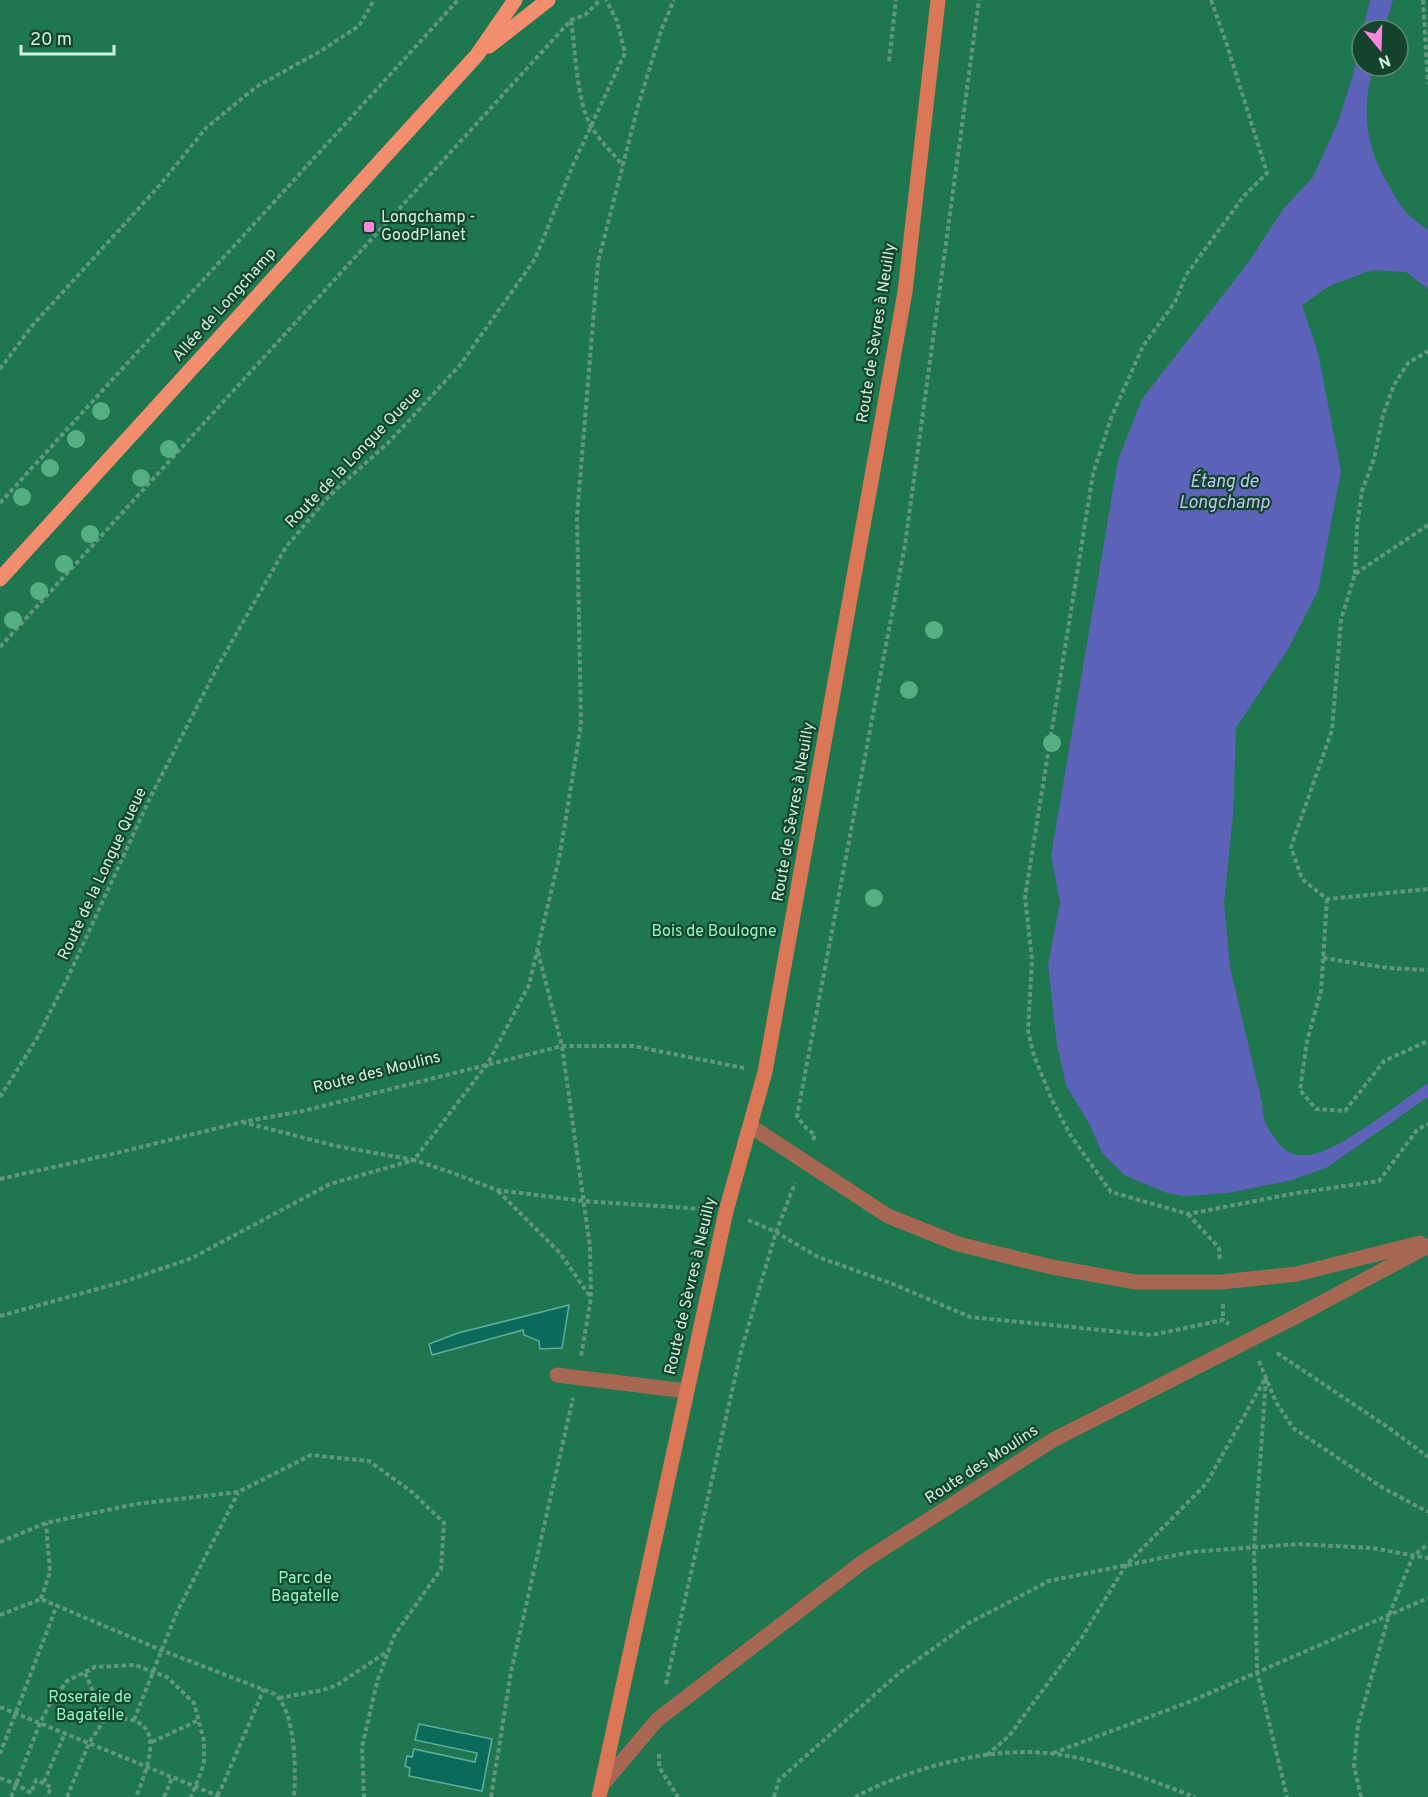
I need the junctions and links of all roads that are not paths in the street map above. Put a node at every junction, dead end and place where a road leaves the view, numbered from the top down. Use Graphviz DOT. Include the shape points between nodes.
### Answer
graph roads {
  1 [pos="515,0"];
  2 [pos="548,0"];
  3 [pos="938,0"];
  4 [pos="477,55"];
  5 [pos="0,579"];
  6 [pos="750,1126"];
  7 [pos="1428,1241"];
  8 [pos="1428,1246"];
  9 [pos="557,1375"];
  10 [pos="686,1391"];
  11 [pos="601,1790"];
  1 -- 4 [label="main road, Allée de Longchamp"];
  2 -- 4 [label="main road, Allée de Longchamp"];
  3 -- 6 [label="street, Route de Sèvres à Neuilly" via="905,292 765,1072"];
  4 -- 5 [label="main road, Allée de Longchamp"];
  6 -- 7 [label="street" via="888,1216 958,1244 1136,1282 1221,1282 1297,1274"];
  6 -- 10 [label="street, Route de Sèvres à Neuilly" via="726,1211"];
  8 -- 11 [label="street, Route des Moulins" via="1053,1440 864,1561 657,1720"];
  9 -- 10 [label="street"];
  10 -- 11 [label="street, Route de Sèvres à Neuilly"];
}
